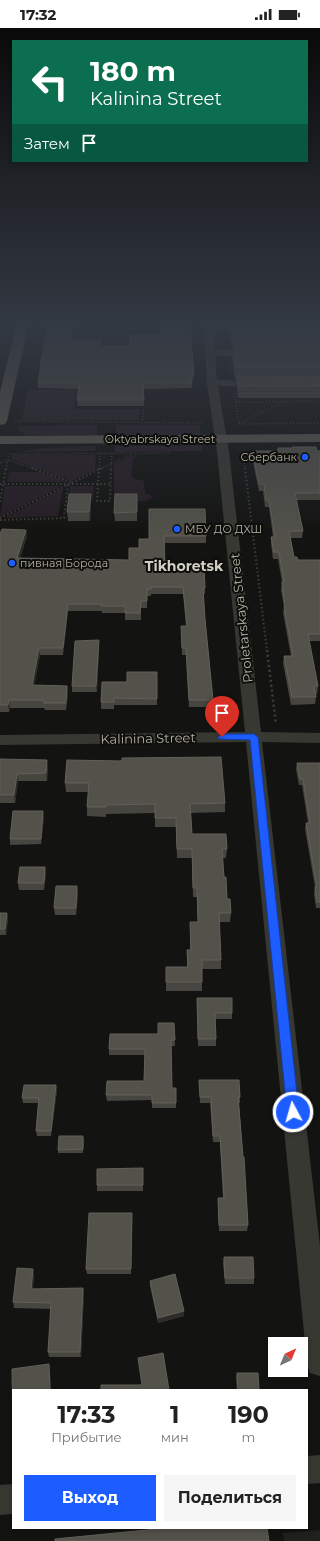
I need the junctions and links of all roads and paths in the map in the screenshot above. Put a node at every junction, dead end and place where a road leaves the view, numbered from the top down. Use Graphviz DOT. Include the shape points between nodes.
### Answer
graph roads {
  1 [pos="6,397"];
  2 [pos="214,397"];
  3 [pos="284,401"];
  4 [pos="320,401"];
  5 [pos="236,402"];
  6 [pos="143,410"];
  7 [pos="0,421"];
  8 [pos="15,422"];
  9 [pos="143,422"];
  10 [pos="204,423"];
  11 [pos="320,423"];
  12 [pos="320,438"];
  13 [pos="220,439"];
  14 [pos="0,440"];
  15 [pos="243,451"];
  16 [pos="171,452"];
  17 [pos="100,453"];
  18 [pos="112,453"];
  19 [pos="134,453"];
  20 [pos="8,460"];
  21 [pos="0,463"];
  22 [pos="112,464"];
  23 [pos="99,470"];
  24 [pos="72,482"];
  25 [pos="0,484"];
  26 [pos="3,484"];
  27 [pos="68,484"];
  28 [pos="98,484"];
  29 [pos="110,484"];
  30 [pos="0,502"];
  31 [pos="0,519"];
  32 [pos="277,727"];
  33 [pos="254,737"];
  34 [pos="320,738"];
  35 [pos="0,740"];
  36 [pos="320,1363"];
  37 [pos="320,1469"];
  38 [pos="308,1470"];
  39 [pos="12,1499"];
  40 [pos="0,1500"];
  1 -- 7 [label="main road"];
  2 -- 13 [label="street, Proletarskaya Street"];
  3 -- 4 [label="path"];
  3 -- 5 [label="path"];
  3 -- 11 [label="path" via="238,424"];
  6 -- 9 [label="path"];
  8 -- 9 [label="path"];
  9 -- 10 [label="path"];
  12 -- 13 [label="main road, Oktyabrskaya Street"];
  13 -- 14 [label="main road, Oktyabrskaya Street"];
  13 -- 33 [label="street, Proletarskaya Street"];
  15 -- 32 [label="path"];
  16 -- 19 [label="path"];
  17 -- 18 [label="path"];
  17 -- 20 [label="path" via="9,454"];
  17 -- 23 [label="path"];
  18 -- 19 [label="path"];
  18 -- 22 [label="path"];
  19 -- 22 [label="path"];
  20 -- 21 [label="path"];
  20 -- 24 [label="path"];
  20 -- 26 [label="path"];
  22 -- 23 [label="path"];
  22 -- 29 [label="path"];
  23 -- 24 [label="path"];
  23 -- 28 [label="path"];
  24 -- 27 [label="path"];
  25 -- 26 [label="path"];
  26 -- 27 [label="path"];
  26 -- 30 [label="path"];
  27 -- 28 [label="path"];
  27 -- 31 [label="path"];
  27 -- 31 [label="path" via="64,518"];
  28 -- 29 [label="path"];
  28 -- 29 [label="path" via="97,501 110,501"];
  33 -- 34 [label="street, Kalinina Street"];
  33 -- 35 [label="street, Kalinina Street"];
  33 -- 36 [label="street, Proletarskaya Street"];
  37 -- 38 [label="street"];
  39 -- 40 [label="street"];
}
